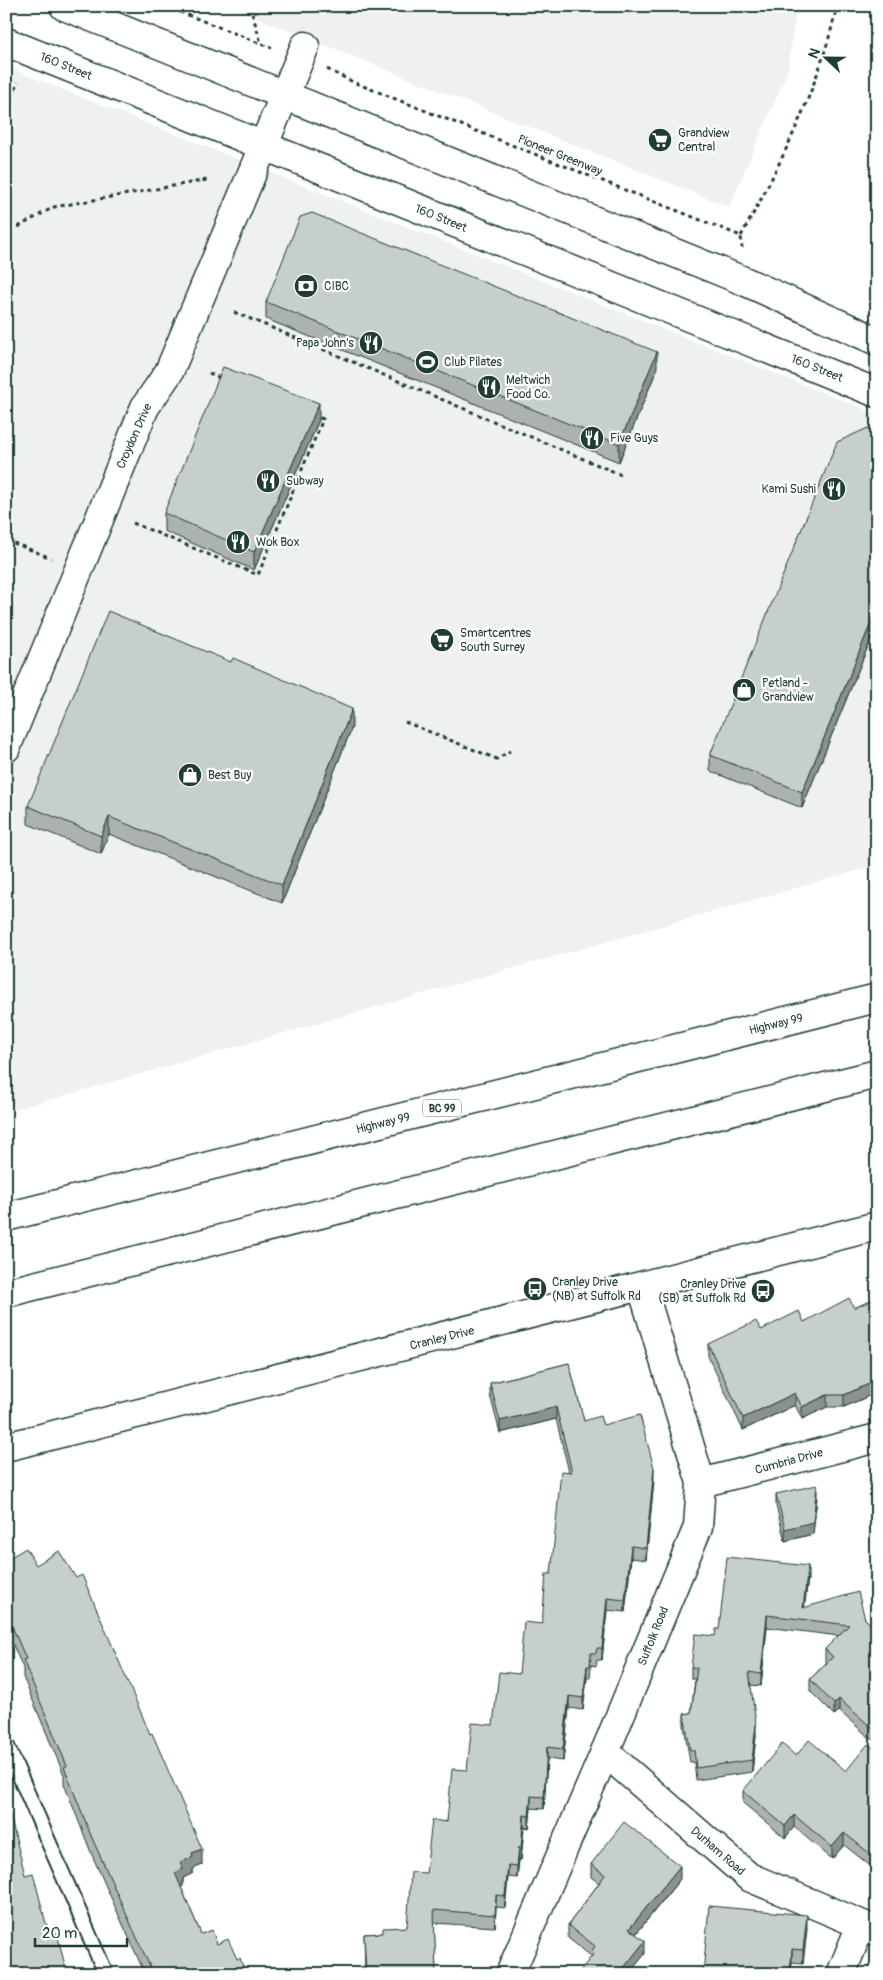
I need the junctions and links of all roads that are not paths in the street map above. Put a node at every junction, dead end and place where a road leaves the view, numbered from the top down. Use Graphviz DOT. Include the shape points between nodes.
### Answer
graph roads {
  1 [pos="64,6"];
  2 [pos="6,42"];
  3 [pos="306,46"];
  4 [pos="284,96"];
  5 [pos="264,146"];
  6 [pos="877,341"];
  7 [pos="877,392"];
  8 [pos="6,748"];
  9 [pos="877,998"];
  10 [pos="877,1074"];
  11 [pos="6,1217"];
  12 [pos="877,1226"];
  13 [pos="642,1287"];
  14 [pos="6,1293"];
  15 [pos="877,1438"];
  16 [pos="6,1447"];
  17 [pos="702,1484"];
  18 [pos="6,1744"];
  19 [pos="605,1752"];
  20 [pos="869,1928"];
  21 [pos="106,1974"];
  22 [pos="510,1974"];
  23 [pos="841,1974"];
  1 -- 4 [label="main road"];
  2 -- 5 [label="main road, 160 Street"];
  3 -- 4 [label="main road, Croydon Drive"];
  4 -- 5 [label="main road, Croydon Drive"];
  4 -- 6 [label="main road" via="744,281"];
  5 -- 7 [label="main road, 160 Street"];
  5 -- 8 [label="main road, Croydon Drive" via="169,372 145,407"];
  9 -- 11 [label="main road, Highway 99 / BC 99"];
  10 -- 14 [label="main road"];
  12 -- 13 [label="main road, Cranley Drive"];
  13 -- 16 [label="main road, Cranley Drive"];
  13 -- 17 [label="main road, Suffolk Road"];
  15 -- 17 [label="main road, Cumbria Drive"];
  17 -- 19 [label="main road, Suffolk Road" via="698,1527"];
  18 -- 21 [label="lane"];
  19 -- 20 [label="main road, Durham Road" via="749,1878"];
  19 -- 22 [label="main road, Suffolk Road"];
  20 -- 23 [label="main road"];
}
